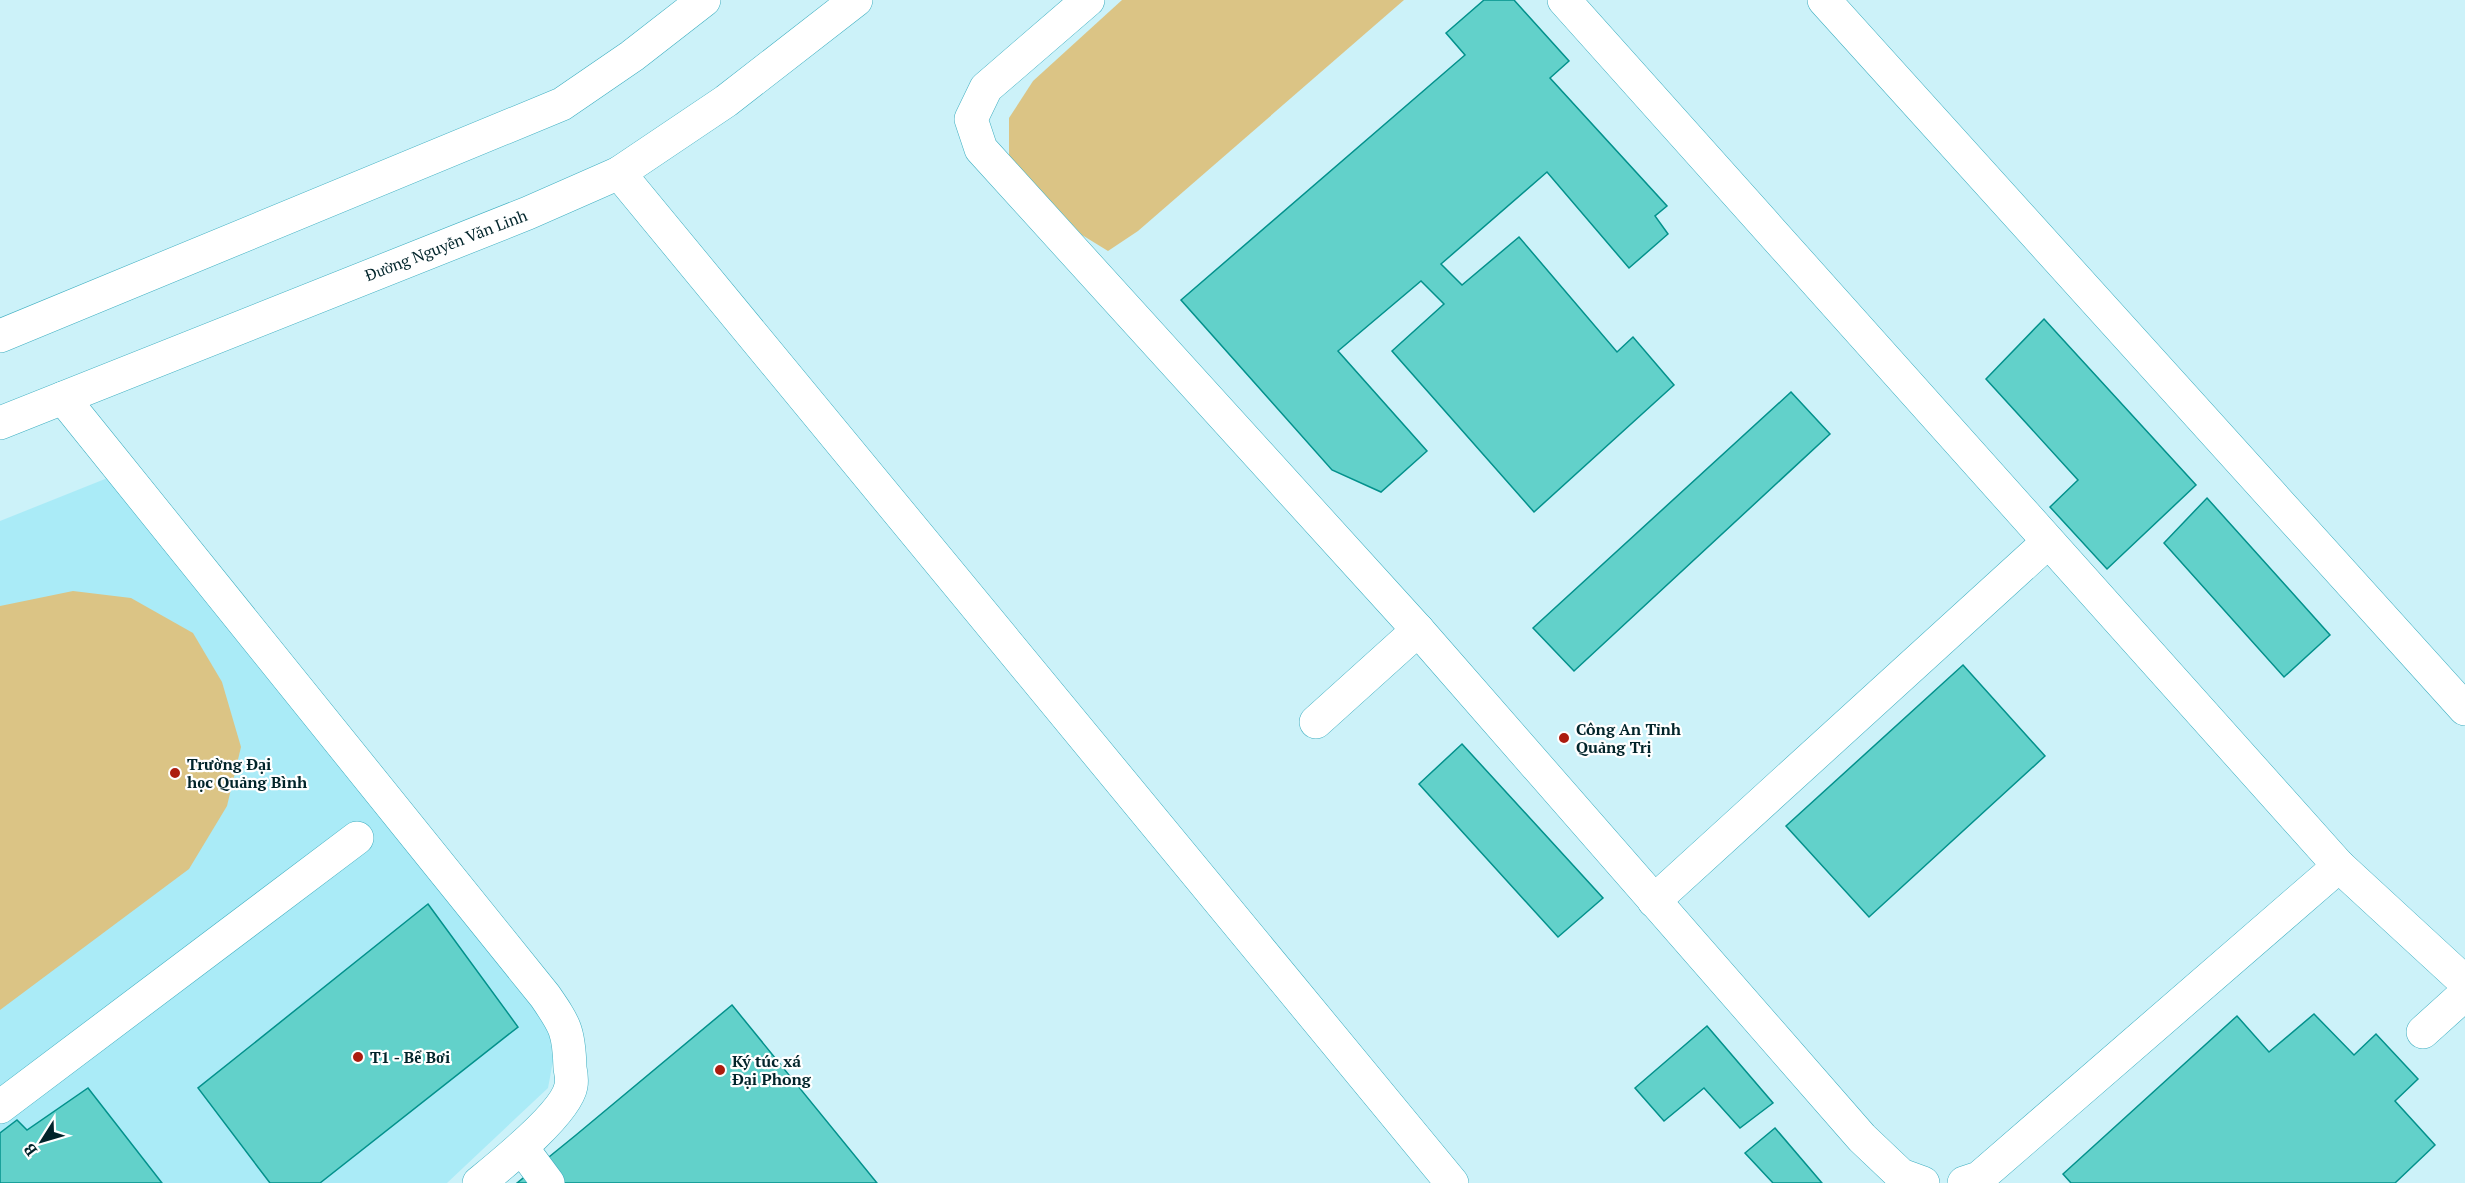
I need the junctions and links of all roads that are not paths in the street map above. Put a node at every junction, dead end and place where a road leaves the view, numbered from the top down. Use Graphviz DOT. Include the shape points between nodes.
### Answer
graph roads {
  1 [pos="704,0"];
  2 [pos="856,0"];
  3 [pos="1088,0"];
  4 [pos="1564,0"];
  5 [pos="1824,0"];
  6 [pos="619,173"];
  7 [pos="0,336"];
  8 [pos="63,398"];
  9 [pos="0,423"];
  10 [pos="2048,542"];
  11 [pos="1418,630"];
  12 [pos="2465,709"];
  13 [pos="1316,722"];
  14 [pos="357,838"];
  15 [pos="2339,866"];
  16 [pos="1654,901"];
  17 [pos="2465,982"];
  18 [pos="2465,994"];
  19 [pos="2423,1032"];
  20 [pos="0,1107"];
  21 [pos="522,1148"];
  22 [pos="479,1183"];
  23 [pos="548,1183"];
  24 [pos="1452,1183"];
  25 [pos="1923,1183"];
  26 [pos="1964,1183"];
  1 -- 7 [label="street" via="562,104"];
  2 -- 6 [label="street, Đường Nguyễn Văn Linh" via="726,101"];
  3 -- 11 [label="street" via="986,88 971,119 981,149"];
  4 -- 10 [label="street"];
  5 -- 12 [label="street"];
  6 -- 8 [label="street, Đường Nguyễn Văn Linh"];
  6 -- 24 [label="street"];
  8 -- 9 [label="street, Đường Nguyễn Văn Linh"];
  8 -- 21 [label="street" via="559,1017 569,1037 571,1088 556,1112"];
  10 -- 15 [label="street"];
  10 -- 16 [label="street"];
  11 -- 13 [label="street"];
  11 -- 16 [label="street"];
  14 -- 20 [label="street"];
  15 -- 17 [label="street"];
  15 -- 26 [label="street" via="1979,1178"];
  16 -- 25 [label="street" via="1862,1138 1901,1175"];
  18 -- 19 [label="street"];
  21 -- 22 [label="street"];
  21 -- 23 [label="street"];
}
